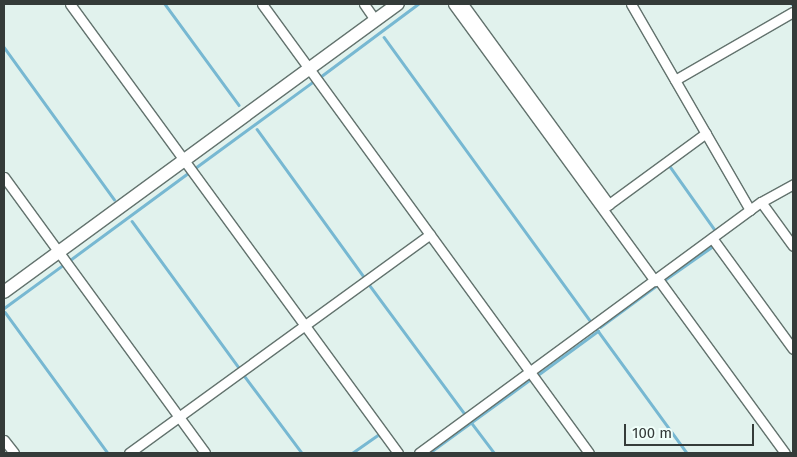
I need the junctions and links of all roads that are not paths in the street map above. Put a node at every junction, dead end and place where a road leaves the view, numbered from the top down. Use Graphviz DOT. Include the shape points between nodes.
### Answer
graph roads {
  1 [pos="70,4"];
  2 [pos="262,4"];
  3 [pos="364,4"];
  4 [pos="398,4"];
  5 [pos="453,4"];
  6 [pos="463,4"];
  7 [pos="632,4"];
  8 [pos="789,4"];
  9 [pos="793,12"];
  10 [pos="376,20"];
  11 [pos="309,68"];
  12 [pos="675,80"];
  13 [pos="706,133"];
  14 [pos="184,160"];
  15 [pos="4,177"];
  16 [pos="793,184"];
  17 [pos="761,202"];
  18 [pos="606,207"];
  19 [pos="750,210"];
  20 [pos="430,234"];
  21 [pos="712,238"];
  22 [pos="793,246"];
  23 [pos="58,252"];
  24 [pos="656,280"];
  25 [pos="4,292"];
  26 [pos="304,325"];
  27 [pos="793,349"];
  28 [pos="531,372"];
  29 [pos="178,417"];
  30 [pos="4,440"];
  31 [pos="14,453"];
  32 [pos="129,453"];
  33 [pos="205,453"];
  34 [pos="398,453"];
  35 [pos="419,453"];
  36 [pos="589,453"];
  37 [pos="785,453"];
  1 -- 14 [label="street"];
  2 -- 11 [label="street"];
  3 -- 10 [label="street"];
  4 -- 10 [label="street"];
  5 -- 18 [label="street"];
  6 -- 18 [label="street"];
  7 -- 12 [label="street"];
  8 -- 9 [label="street"];
  9 -- 12 [label="street"];
  10 -- 11 [label="street"];
  11 -- 14 [label="street"];
  11 -- 20 [label="street"];
  12 -- 13 [label="street"];
  13 -- 18 [label="street"];
  13 -- 19 [label="street"];
  14 -- 23 [label="street"];
  14 -- 26 [label="street"];
  15 -- 23 [label="street"];
  16 -- 17 [label="street"];
  17 -- 19 [label="street"];
  17 -- 22 [label="street"];
  18 -- 24 [label="street"];
  19 -- 21 [label="street"];
  20 -- 26 [label="street"];
  20 -- 28 [label="street"];
  21 -- 24 [label="street"];
  21 -- 27 [label="street"];
  23 -- 25 [label="street"];
  23 -- 29 [label="street"];
  24 -- 28 [label="street"];
  24 -- 37 [label="street"];
  26 -- 29 [label="street"];
  26 -- 34 [label="street"];
  28 -- 35 [label="street"];
  28 -- 36 [label="street"];
  29 -- 32 [label="street"];
  29 -- 33 [label="street"];
  30 -- 31 [label="street"];
}
